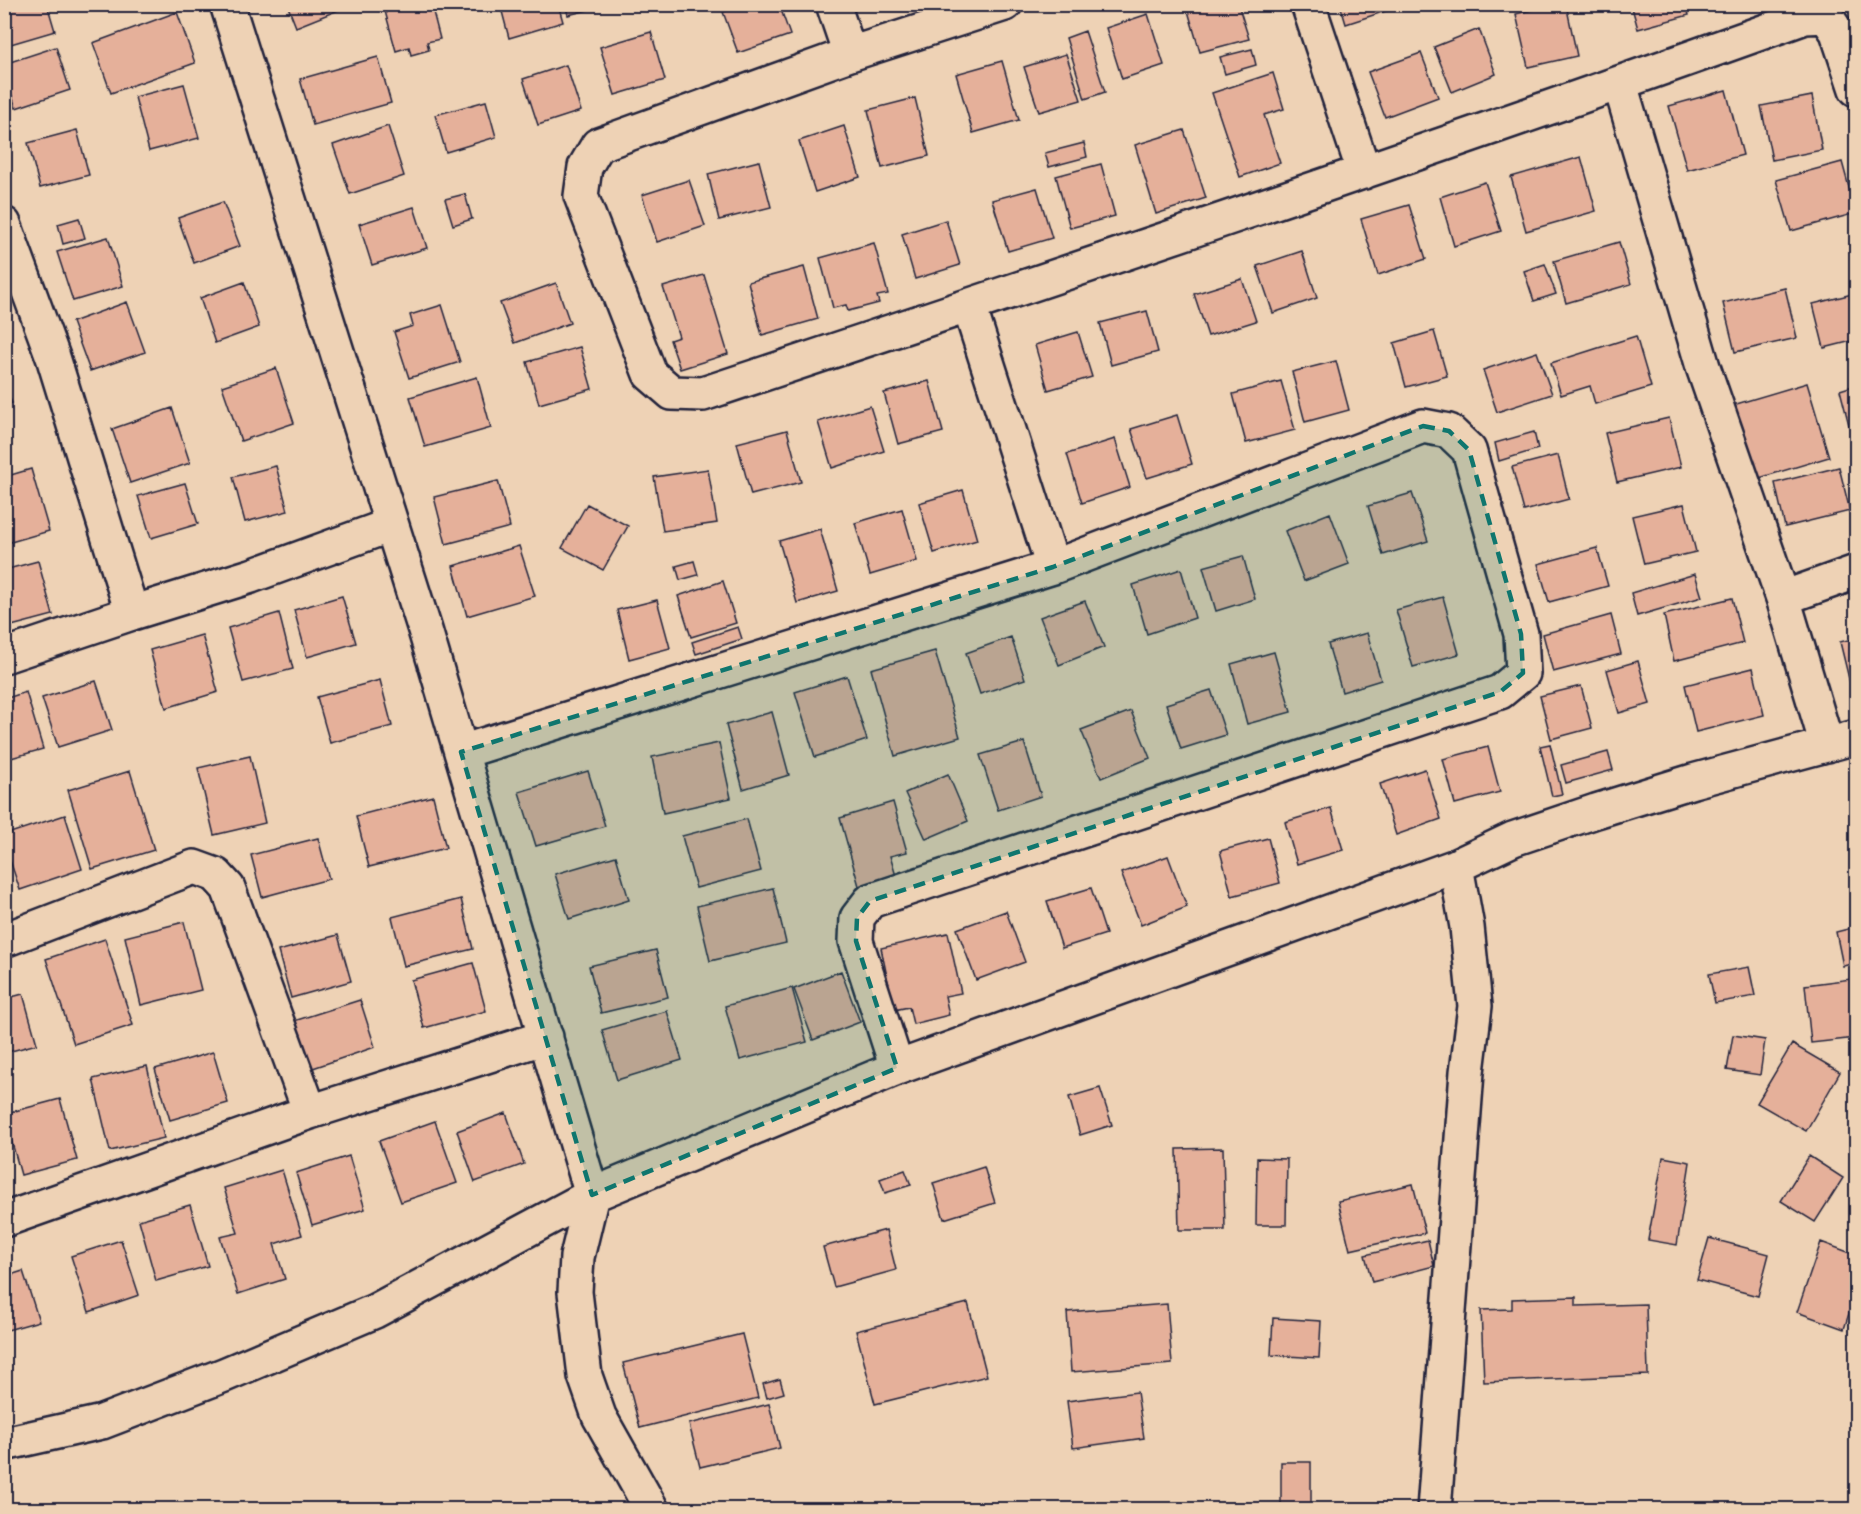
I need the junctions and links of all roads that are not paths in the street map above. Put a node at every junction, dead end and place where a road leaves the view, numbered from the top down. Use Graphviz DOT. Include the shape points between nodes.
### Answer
graph roads {
  1 [pos="227,4"];
  2 [pos="833,4"];
  3 [pos="1005,4"];
  4 [pos="1308,4"];
  5 [pos="850,54"];
  6 [pos="1620,84"];
  7 [pos="1857,89"];
  8 [pos="1364,172"];
  9 [pos="4,224"];
  10 [pos="16,294"];
  11 [pos="969,306"];
  12 [pos="391,525"];
  13 [pos="1053,567"];
  14 [pos="1857,572"];
  15 [pos="1783,598"];
  16 [pos="132,612"];
  17 [pos="4,656"];
  18 [pos="1842,741"];
  19 [pos="461,752"];
  20 [pos="1456,866"];
  21 [pos="4,940"];
  22 [pos="546,1038"];
  23 [pos="897,1068"];
  24 [pos="310,1112"];
  25 [pos="592,1195"];
  26 [pos="4,1220"];
  27 [pos="4,1444"];
  28 [pos="652,1509"];
  29 [pos="1434,1509"];
  1 -- 12 [label="street"];
  2 -- 5 [label="street"];
  3 -- 5 [label="street"];
  4 -- 8 [label="street"];
  5 -- 11 [label="street" via="598,145 585,167 581,196 650,374 672,393 704,394"];
  6 -- 7 [label="street" via="1805,17 1826,16 1837,32"];
  6 -- 8 [label="street"];
  6 -- 15 [label="street" via="1703,367"];
  8 -- 11 [label="street"];
  9 -- 10 [label="street"];
  10 -- 16 [label="street" via="53,357"];
  11 -- 13 [label="street"];
  12 -- 16 [label="street" via="251,576"];
  12 -- 19 [label="street"];
  13 -- 19 [label="street"];
  13 -- 23 [label="street" via="1423,426 1449,431 1469,450 1521,634 1523,673 1500,692 870,901 856,918 856,941"];
  14 -- 15 [label="street"];
  15 -- 18 [label="street"];
  16 -- 17 [label="street"];
  18 -- 20 [label="street" via="1596,811 1514,839"];
  19 -- 22 [label="street"];
  20 -- 23 [label="street"];
  20 -- 29 [label="street" via="1475,1006"];
  21 -- 24 [label="street" via="194,867 216,875 228,888"];
  22 -- 24 [label="street"];
  22 -- 25 [label="street"];
  23 -- 25 [label="street"];
  24 -- 26 [label="street"];
  25 -- 27 [label="street" via="375,1311 224,1375 102,1422"];
  25 -- 28 [label="street" via="577,1257 575,1292 585,1376 599,1416"];
}
